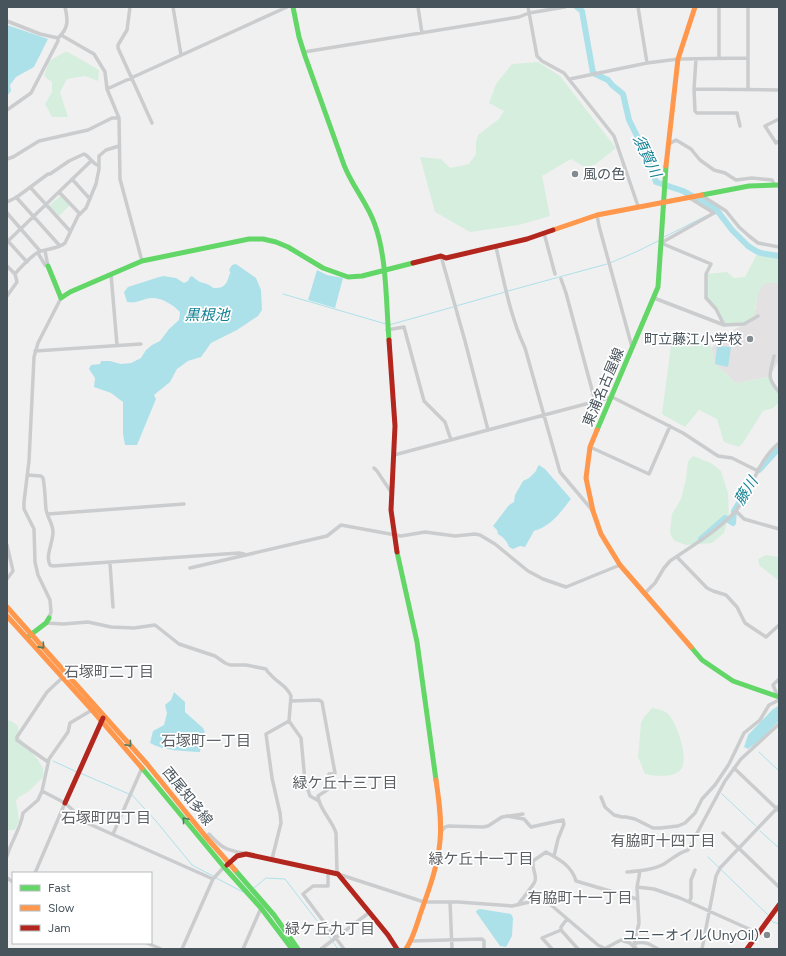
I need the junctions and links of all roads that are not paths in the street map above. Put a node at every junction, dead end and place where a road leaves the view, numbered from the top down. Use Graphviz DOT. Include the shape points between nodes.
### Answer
graph roads {
  1 [pos="66,7"];
  2 [pos="130,7"];
  3 [pos="173,7"];
  4 [pos="287,7"];
  5 [pos="293,7"];
  6 [pos="418,7"];
  7 [pos="528,7"];
  8 [pos="565,7"];
  9 [pos="638,7"];
  10 [pos="695,7"];
  11 [pos="719,7"];
  12 [pos="748,7"];
  13 [pos="529,13"];
  14 [pos="7,22"];
  15 [pos="422,33"];
  16 [pos="59,37"];
  17 [pos="304,52"];
  18 [pos="181,55"];
  19 [pos="719,58"];
  20 [pos="748,58"];
  21 [pos="678,59"];
  22 [pos="696,59"];
  23 [pos="648,63"];
  24 [pos="130,78"];
  25 [pos="570,79"];
  26 [pos="107,89"];
  27 [pos="694,89"];
  28 [pos="748,90"];
  29 [pos="779,90"];
  30 [pos="7,110"];
  31 [pos="119,118"];
  32 [pos="779,119"];
  33 [pos="152,123"];
  34 [pos="740,126"];
  35 [pos="779,141"];
  36 [pos="669,144"];
  37 [pos="119,146"];
  38 [pos="7,159"];
  39 [pos="91,161"];
  40 [pos="99,166"];
  41 [pos="72,180"];
  42 [pos="776,184"];
  43 [pos="30,187"];
  44 [pos="59,192"];
  45 [pos="700,195"];
  46 [pos="16,197"];
  47 [pos="688,197"];
  48 [pos="90,199"];
  49 [pos="7,202"];
  50 [pos="664,202"];
  51 [pos="46,204"];
  52 [pos="638,206"];
  53 [pos="7,213"];
  54 [pos="80,214"];
  55 [pos="597,215"];
  56 [pos="33,216"];
  57 [pos="21,228"];
  58 [pos="70,231"];
  59 [pos="544,233"];
  60 [pos="661,240"];
  61 [pos="7,241"];
  62 [pos="60,246"];
  63 [pos="496,247"];
  64 [pos="779,247"];
  65 [pos="41,252"];
  66 [pos="441,256"];
  67 [pos="142,261"];
  68 [pos="27,262"];
  69 [pos="48,266"];
  70 [pos="8,268"];
  71 [pos="382,270"];
  72 [pos="15,274"];
  73 [pos="111,274"];
  74 [pos="555,274"];
  75 [pos="561,279"];
  76 [pos="7,296"];
  77 [pos="61,298"];
  78 [pos="654,298"];
  79 [pos="758,316"];
  80 [pos="724,325"];
  81 [pos="387,326"];
  82 [pos="141,344"];
  83 [pos="117,345"];
  84 [pos="632,348"];
  85 [pos="36,351"];
  86 [pos="774,356"];
  87 [pos="779,392"];
  88 [pos="612,397"];
  89 [pos="595,400"];
  90 [pos="544,415"];
  91 [pos="670,426"];
  92 [pos="488,430"];
  93 [pos="450,440"];
  94 [pos="779,444"];
  95 [pos="590,447"];
  96 [pos="394,455"];
  97 [pos="374,468"];
  98 [pos="758,471"];
  99 [pos="27,475"];
  100 [pos="392,493"];
  101 [pos="184,504"];
  102 [pos="593,511"];
  103 [pos="736,511"];
  104 [pos="48,514"];
  105 [pos="779,529"];
  106 [pos="394,535"];
  107 [pos="7,545"];
  108 [pos="246,555"];
  109 [pos="676,557"];
  110 [pos="110,563"];
  111 [pos="620,565"];
  112 [pos="190,568"];
  113 [pos="7,579"];
  114 [pos="644,594"];
  115 [pos="7,607"];
  116 [pos="113,607"];
  117 [pos="7,616"];
  118 [pos="48,620"];
  119 [pos="779,624"];
  120 [pos="31,634"];
  121 [pos="27,638"];
  122 [pos="62,678"];
  123 [pos="779,679"];
  124 [pos="779,698"];
  125 [pos="291,701"];
  126 [pos="92,710"];
  127 [pos="103,718"];
  128 [pos="289,721"];
  129 [pos="779,724"];
  130 [pos="739,746"];
  131 [pos="747,752"];
  132 [pos="48,762"];
  133 [pos="142,768"];
  134 [pos="734,768"];
  135 [pos="42,791"];
  136 [pos="601,798"];
  137 [pos="319,801"];
  138 [pos="65,803"];
  139 [pos="778,809"];
  140 [pos="524,814"];
  141 [pos="507,816"];
  142 [pos="440,832"];
  143 [pos="723,833"];
  144 [pos="113,834"];
  145 [pos="206,837"];
  146 [pos="739,849"];
  147 [pos="246,854"];
  148 [pos="7,856"];
  149 [pos="554,856"];
  150 [pos="272,860"];
  151 [pos="226,865"];
  152 [pos="695,870"];
  153 [pos="328,871"];
  154 [pos="640,871"];
  155 [pos="35,872"];
  156 [pos="627,872"];
  157 [pos="337,874"];
  158 [pos="213,879"];
  159 [pos="637,887"];
  160 [pos="779,887"];
  161 [pos="250,892"];
  162 [pos="637,899"];
  163 [pos="424,902"];
  164 [pos="450,902"];
  165 [pos="689,902"];
  166 [pos="518,905"];
  167 [pos="779,905"];
  168 [pos="261,908"];
  169 [pos="370,912"];
  170 [pos="709,912"];
  171 [pos="567,919"];
  172 [pos="561,930"];
  173 [pos="758,933"];
  174 [pos="333,940"];
  175 [pos="452,940"];
  176 [pos="411,941"];
  177 [pos="149,944"];
  178 [pos="573,944"];
  179 [pos="634,944"];
  180 [pos="161,949"];
  181 [pos="182,949"];
  182 [pos="243,949"];
  183 [pos="292,949"];
  184 [pos="298,949"];
  185 [pos="321,949"];
  186 [pos="344,949"];
  187 [pos="397,949"];
  188 [pos="406,949"];
  189 [pos="452,949"];
  190 [pos="484,949"];
  191 [pos="552,949"];
  192 [pos="572,949"];
  193 [pos="578,949"];
  194 [pos="604,949"];
  195 [pos="658,949"];
  196 [pos="702,949"];
  197 [pos="747,949"];
  1 -- 16 [label="street" via="68,22"];
  2 -- 24 [label="street" via="127,30 118,47"];
  3 -- 18 [label="street"];
  4 -- 18 [label="street"];
  5 -- 17 [label="main road"];
  6 -- 15 [label="street"];
  7 -- 13 [label="street"];
  8 -- 13 [label="street"];
  9 -- 23 [label="street"];
  10 -- 21 [label="main road, 東浦名古屋線"];
  11 -- 19 [label="street"];
  12 -- 20 [label="street"];
  13 -- 15 [label="street" via="519,17"];
  13 -- 25 [label="street" via="537,56"];
  14 -- 16 [label="street" via="46,36"];
  15 -- 17 [label="street"];
  16 -- 26 [label="street" via="94,54 105,72"];
  16 -- 30 [label="street" via="31,93"];
  17 -- 71 [label="main road" via="350,180 375,224 382,250"];
  18 -- 24 [label="street"];
  19 -- 20 [label="street"];
  19 -- 22 [label="street"];
  20 -- 28 [label="street"];
  21 -- 22 [label="street"];
  21 -- 23 [label="street"];
  21 -- 36 [label="main road, 東浦名古屋線"];
  22 -- 27 [label="street"];
  23 -- 25 [label="street"];
  24 -- 26 [label="street"];
  24 -- 33 [label="street"];
  25 -- 52 [label="street" via="614,136"];
  26 -- 31 [label="street"];
  27 -- 28 [label="street"];
  27 -- 34 [label="street" via="697,113 737,113"];
  28 -- 29 [label="street"];
  31 -- 37 [label="street"];
  31 -- 38 [label="street" via="112,118 88,130 39,141"];
  32 -- 35 [label="street" via="765,126 776,143"];
  36 -- 42 [label="street" via="676,140 691,149 700,160 714,170 736,180 769,179"];
  36 -- 50 [label="main road, 東浦名古屋線"];
  37 -- 40 [label="street" via="100,155"];
  37 -- 67 [label="street" via="120,179"];
  39 -- 40 [label="street"];
  39 -- 41 [label="street"];
  39 -- 43 [label="street" via="84,154"];
  40 -- 48 [label="street"];
  41 -- 44 [label="street"];
  41 -- 48 [label="street"];
  42 -- 45 [label="main road"];
  43 -- 46 [label="street"];
  43 -- 51 [label="street"];
  44 -- 51 [label="street"];
  44 -- 54 [label="street"];
  45 -- 47 [label="main road"];
  45 -- 64 [label="street" via="726,212 758,243"];
  46 -- 49 [label="street"];
  46 -- 56 [label="street"];
  47 -- 50 [label="main road"];
  47 -- 60 [label="street" via="714,213"];
  48 -- 54 [label="street"];
  50 -- 52 [label="main road"];
  50 -- 60 [label="main road, 東浦名古屋線"];
  51 -- 56 [label="street"];
  51 -- 58 [label="street"];
  52 -- 55 [label="main road"];
  53 -- 57 [label="street"];
  54 -- 58 [label="street"];
  55 -- 59 [label="main road"];
  55 -- 84 [label="street"];
  56 -- 57 [label="street"];
  56 -- 62 [label="street"];
  57 -- 61 [label="street"];
  57 -- 65 [label="street"];
  58 -- 62 [label="street" via="65,243"];
  59 -- 63 [label="main road"];
  59 -- 74 [label="street"];
  60 -- 78 [label="main road, 東浦名古屋線" via="658,287"];
  60 -- 80 [label="street" via="711,264 706,274 706,298 716,309"];
  61 -- 68 [label="street"];
  62 -- 65 [label="street"];
  63 -- 66 [label="main road" via="446,258"];
  63 -- 90 [label="street" via="506,291"];
  65 -- 68 [label="street"];
  65 -- 69 [label="street"];
  65 -- 69 [label="street"];
  66 -- 71 [label="main road"];
  66 -- 92 [label="street"];
  67 -- 71 [label="main road" via="249,239 261,239 279,243 325,268 348,277 362,277"];
  67 -- 73 [label="main road"];
  68 -- 72 [label="street"];
  69 -- 77 [label="main road"];
  70 -- 72 [label="street"];
  71 -- 81 [label="main road"];
  72 -- 76 [label="street" via="16,282"];
  73 -- 77 [label="main road"];
  73 -- 83 [label="street"];
  75 -- 89 [label="street"];
  77 -- 85 [label="street"];
  78 -- 80 [label="street"];
  78 -- 84 [label="main road, 東浦名古屋線"];
  79 -- 80 [label="street" via="744,324"];
  81 -- 93 [label="street" via="404,327 424,401 445,422"];
  81 -- 96 [label="main road" via="395,426"];
  82 -- 83 [label="street"];
  83 -- 85 [label="street"];
  84 -- 88 [label="main road, 東浦名古屋線"];
  85 -- 99 [label="street"];
  86 -- 87 [label="street" via="769,377"];
  88 -- 89 [label="street"];
  88 -- 91 [label="street"];
  88 -- 95 [label="main road, 東浦名古屋線"];
  89 -- 90 [label="street"];
  90 -- 92 [label="street"];
  90 -- 102 [label="street" via="560,472"];
  91 -- 95 [label="street" via="649,474"];
  91 -- 98 [label="street" via="718,456 732,458"];
  92 -- 93 [label="street"];
  93 -- 96 [label="street"];
  94 -- 98 [label="street" via="766,457"];
  95 -- 102 [label="main road, 東浦名古屋線" via="586,478"];
  96 -- 100 [label="main road"];
  97 -- 100 [label="street"];
  98 -- 103 [label="street"];
  99 -- 104 [label="street" via="43,478"];
  99 -- 118 [label="street" via="24,509 34,529 38,575 50,600 51,612"];
  100 -- 106 [label="main road"];
  101 -- 104 [label="street"];
  102 -- 111 [label="main road, 東浦名古屋線" via="601,534"];
  103 -- 105 [label="street" via="744,519"];
  103 -- 109 [label="street"];
  104 -- 110 [label="street" via="53,529 48,562 50,566"];
  106 -- 108 [label="street" via="341,525 327,536"];
  106 -- 111 [label="street" via="425,532 455,536 480,535 528,571 566,587"];
  106 -- 142 [label="main road" via="421,661 439,799"];
  107 -- 113 [label="street" via="13,571"];
  108 -- 110 [label="street"];
  108 -- 112 [label="street"];
  109 -- 114 [label="street"];
  109 -- 119 [label="street" via="707,588 726,595 746,623 762,635 766,637"];
  110 -- 116 [label="street"];
  111 -- 114 [label="main road, 東浦名古屋線"];
  114 -- 124 [label="main road, 東浦名古屋線" via="702,660 733,681"];
  115 -- 120 [label="main road, 西尾知多線"];
  117 -- 121 [label="main road, 西尾知多線"];
  118 -- 120 [label="main road"];
  118 -- 125 [label="street" via="63,624 88,622 111,627 134,628 155,625 179,644 215,656 230,665 266,669 288,689"];
  120 -- 121 [label="main road"];
  120 -- 127 [label="main road, 西尾知多線, one-way"];
  121 -- 122 [label="main road, 西尾知多線"];
  122 -- 126 [label="main road, 西尾知多線"];
  122 -- 132 [label="street" via="47,692 16,737 16,740"];
  123 -- 124 [label="street" via="773,685"];
  124 -- 130 [label="street" via="769,705 760,720 744,733"];
  125 -- 128 [label="street"];
  125 -- 137 [label="street" via="322,702 335,773 329,774 332,786 318,796"];
  126 -- 127 [label="main road, 西尾知多線"];
  126 -- 132 [label="street" via="70,723 68,732"];
  127 -- 133 [label="main road, 西尾知多線"];
  127 -- 138 [label="main road"];
  127 -- 145 [label="main road, 西尾知多線, one-way" via="152,770"];
  128 -- 137 [label="street" via="301,738 305,781 310,796"];
  128 -- 150 [label="street" via="266,734 281,823"];
  129 -- 131 [label="street"];
  130 -- 131 [label="street"];
  130 -- 136 [label="street" via="715,785 686,823 653,828 635,819 614,814"];
  131 -- 134 [label="street"];
  132 -- 135 [label="street"];
  133 -- 144 [label="street"];
  151 -- 133 [label="main road, 西尾知多線, one-way"];
  134 -- 139 [label="street"];
  134 -- 154 [label="street" via="688,850 679,852 664,864"];
  135 -- 138 [label="street"];
  135 -- 148 [label="street" via="38,800 23,813"];
  137 -- 157 [label="street" via="336,833"];
  138 -- 144 [label="street" via="87,823"];
  138 -- 155 [label="street"];
  139 -- 146 [label="street"];
  140 -- 141 [label="street"];
  141 -- 142 [label="street" via="488,826 449,826"];
  141 -- 149 [label="street" via="522,818 531,827 563,820"];
  142 -- 163 [label="main road" via="437,861"];
  143 -- 146 [label="street"];
  144 -- 158 [label="street"];
  145 -- 147 [label="street" via="210,834 220,846"];
  145 -- 151 [label="main road, 西尾知多線"];
  146 -- 160 [label="street"];
  146 -- 170 [label="street" via="718,872"];
  147 -- 150 [label="main road"];
  147 -- 151 [label="main road" via="237,856"];
  149 -- 162 [label="street" via="571,870 576,881"];
  149 -- 166 [label="street" via="546,852 534,860 532,868 535,881"];
  150 -- 153 [label="main road"];
  151 -- 158 [label="street"];
  151 -- 161 [label="main road, 西尾知多線"];
  152 -- 165 [label="street" via="691,880"];
  153 -- 157 [label="main road"];
  153 -- 174 [label="street" via="328,886 313,886 303,894"];
  154 -- 156 [label="street"];
  154 -- 159 [label="street"];
  157 -- 163 [label="street"];
  157 -- 169 [label="main road"];
  158 -- 181 [label="street"];
  159 -- 162 [label="street"];
  159 -- 165 [label="street" via="654,889"];
  161 -- 168 [label="main road, 西尾知多線"];
  161 -- 184 [label="main road, 西尾知多線" via="274,915"];
  162 -- 179 [label="street" via="639,924"];
  163 -- 164 [label="street"];
  163 -- 176 [label="main road"];
  164 -- 166 [label="street"];
  164 -- 175 [label="street"];
  165 -- 170 [label="street"];
  166 -- 171 [label="street" via="535,900 542,901"];
  167 -- 173 [label="main road"];
  168 -- 182 [label="street"];
  168 -- 183 [label="main road, 西尾知多線"];
  169 -- 174 [label="street"];
  169 -- 187 [label="main road"];
  170 -- 173 [label="street"];
  170 -- 196 [label="street"];
  171 -- 172 [label="street"];
  171 -- 194 [label="street"];
  172 -- 178 [label="street"];
  172 -- 191 [label="street" via="542,938"];
  173 -- 197 [label="main road"];
  174 -- 185 [label="street"];
  174 -- 186 [label="street"];
  175 -- 176 [label="street"];
  175 -- 189 [label="street"];
  175 -- 190 [label="street" via="482,938"];
  176 -- 188 [label="main road"];
  177 -- 180 [label="street"];
  178 -- 192 [label="street"];
  178 -- 193 [label="street"];
  179 -- 194 [label="street" via="636,949 619,940"];
  179 -- 195 [label="street" via="648,943"];
}
